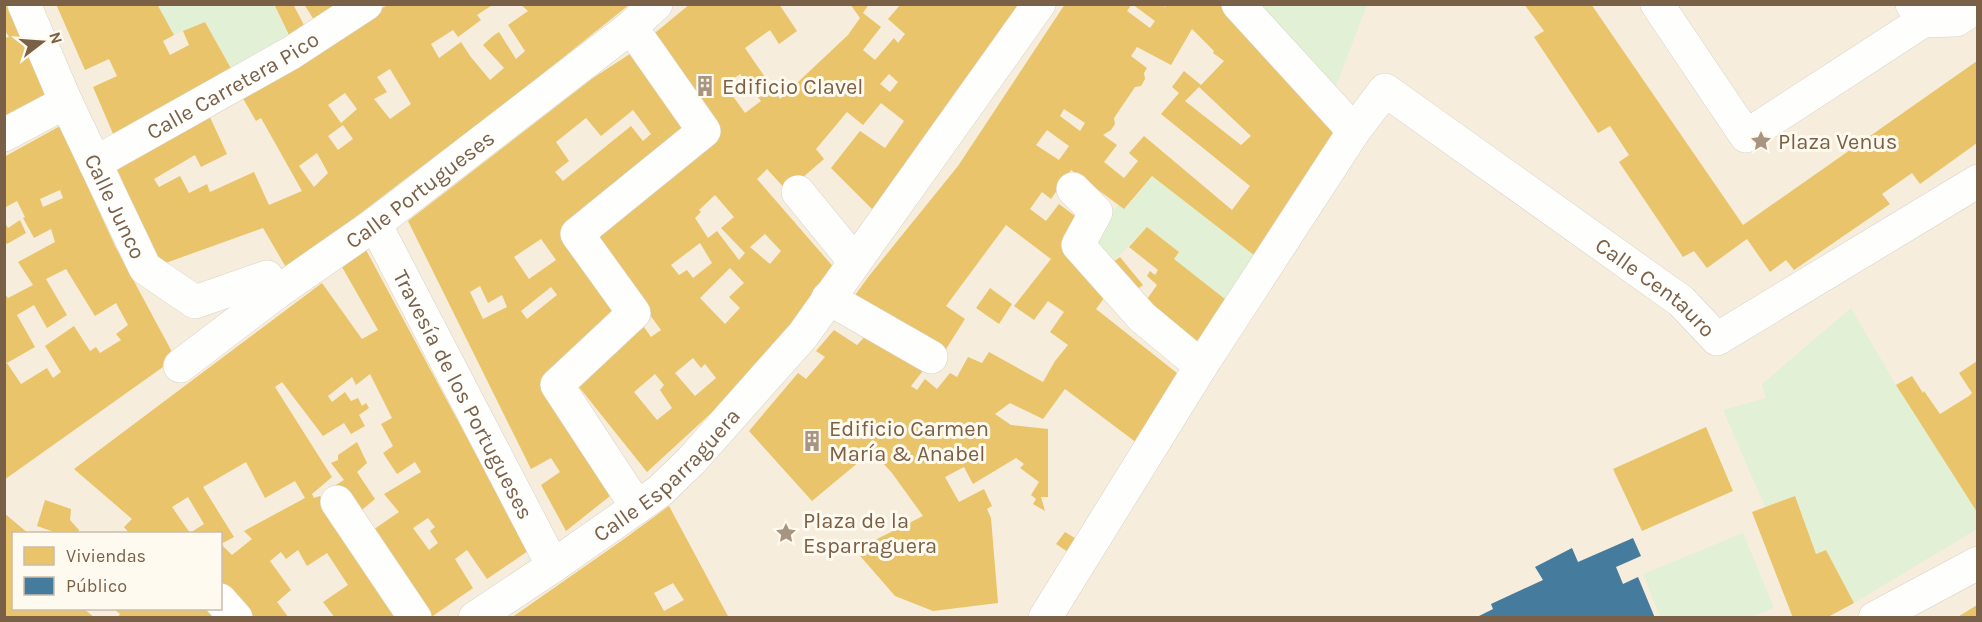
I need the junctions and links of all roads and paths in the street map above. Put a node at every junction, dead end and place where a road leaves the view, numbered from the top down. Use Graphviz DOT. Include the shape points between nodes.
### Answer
graph roads {
  1 [pos="24,4"];
  2 [pos="366,4"];
  3 [pos="656,4"];
  4 [pos="1039,4"];
  5 [pos="1238,4"];
  6 [pos="1657,4"];
  7 [pos="1918,13"];
  8 [pos="1967,13"];
  9 [pos="632,27"];
  10 [pos="66,102"];
  11 [pos="1354,131"];
  12 [pos="4,135"];
  13 [pos="95,163"];
  14 [pos="1977,181"];
  15 [pos="1072,189"];
  16 [pos="798,192"];
  17 [pos="375,224"];
  18 [pos="855,262"];
  19 [pos="276,293"];
  20 [pos="828,298"];
  21 [pos="931,357"];
  22 [pos="180,366"];
  23 [pos="1201,366"];
  24 [pos="337,502"];
  25 [pos="637,507"];
  26 [pos="1977,563"];
  27 [pos="553,566"];
  28 [pos="222,602"];
  29 [pos="236,618"];
  30 [pos="415,618"];
  31 [pos="475,618"];
  32 [pos="1045,618"];
  33 [pos="1875,618"];
  1 -- 10 [label="street, Calle Junco"];
  2 -- 13 [label="street, Calle Carretera Pico" via="291,53"];
  3 -- 9 [label="street, Calle Portugueses"];
  4 -- 18 [label="street, Calle Esparraguera"];
  5 -- 11 [label="street"];
  6 -- 7 [label="street" via="1746,136"];
  7 -- 8 [label="street"];
  9 -- 17 [label="street, Calle Portugueses"];
  9 -- 25 [label="street" via="704,131 577,234 634,313 557,385"];
  10 -- 12 [label="street"];
  10 -- 13 [label="street, Calle Junco"];
  11 -- 14 [label="street, Calle Centauro" via="1384,90 1682,301 1717,339"];
  11 -- 23 [label="street"];
  13 -- 19 [label="street, Calle Junco" via="145,268 195,302 267,277"];
  15 -- 23 [label="street" via="1096,212 1078,245 1142,317"];
  16 -- 18 [label="street"];
  17 -- 19 [label="street, Calle Portugueses"];
  17 -- 27 [label="street, Travesía de los Portugueses"];
  18 -- 20 [label="street, Calle Esparraguera"];
  19 -- 22 [label="street, Calle Portugueses"];
  20 -- 21 [label="street"];
  20 -- 25 [label="street, Calle Esparraguera" via="803,335 692,460"];
  23 -- 32 [label="street"];
  24 -- 30 [label="street"];
  25 -- 27 [label="street, Calle Esparraguera"];
  26 -- 33 [label="street"];
  27 -- 31 [label="street, Calle Esparraguera"];
  28 -- 29 [label="street"];
}
